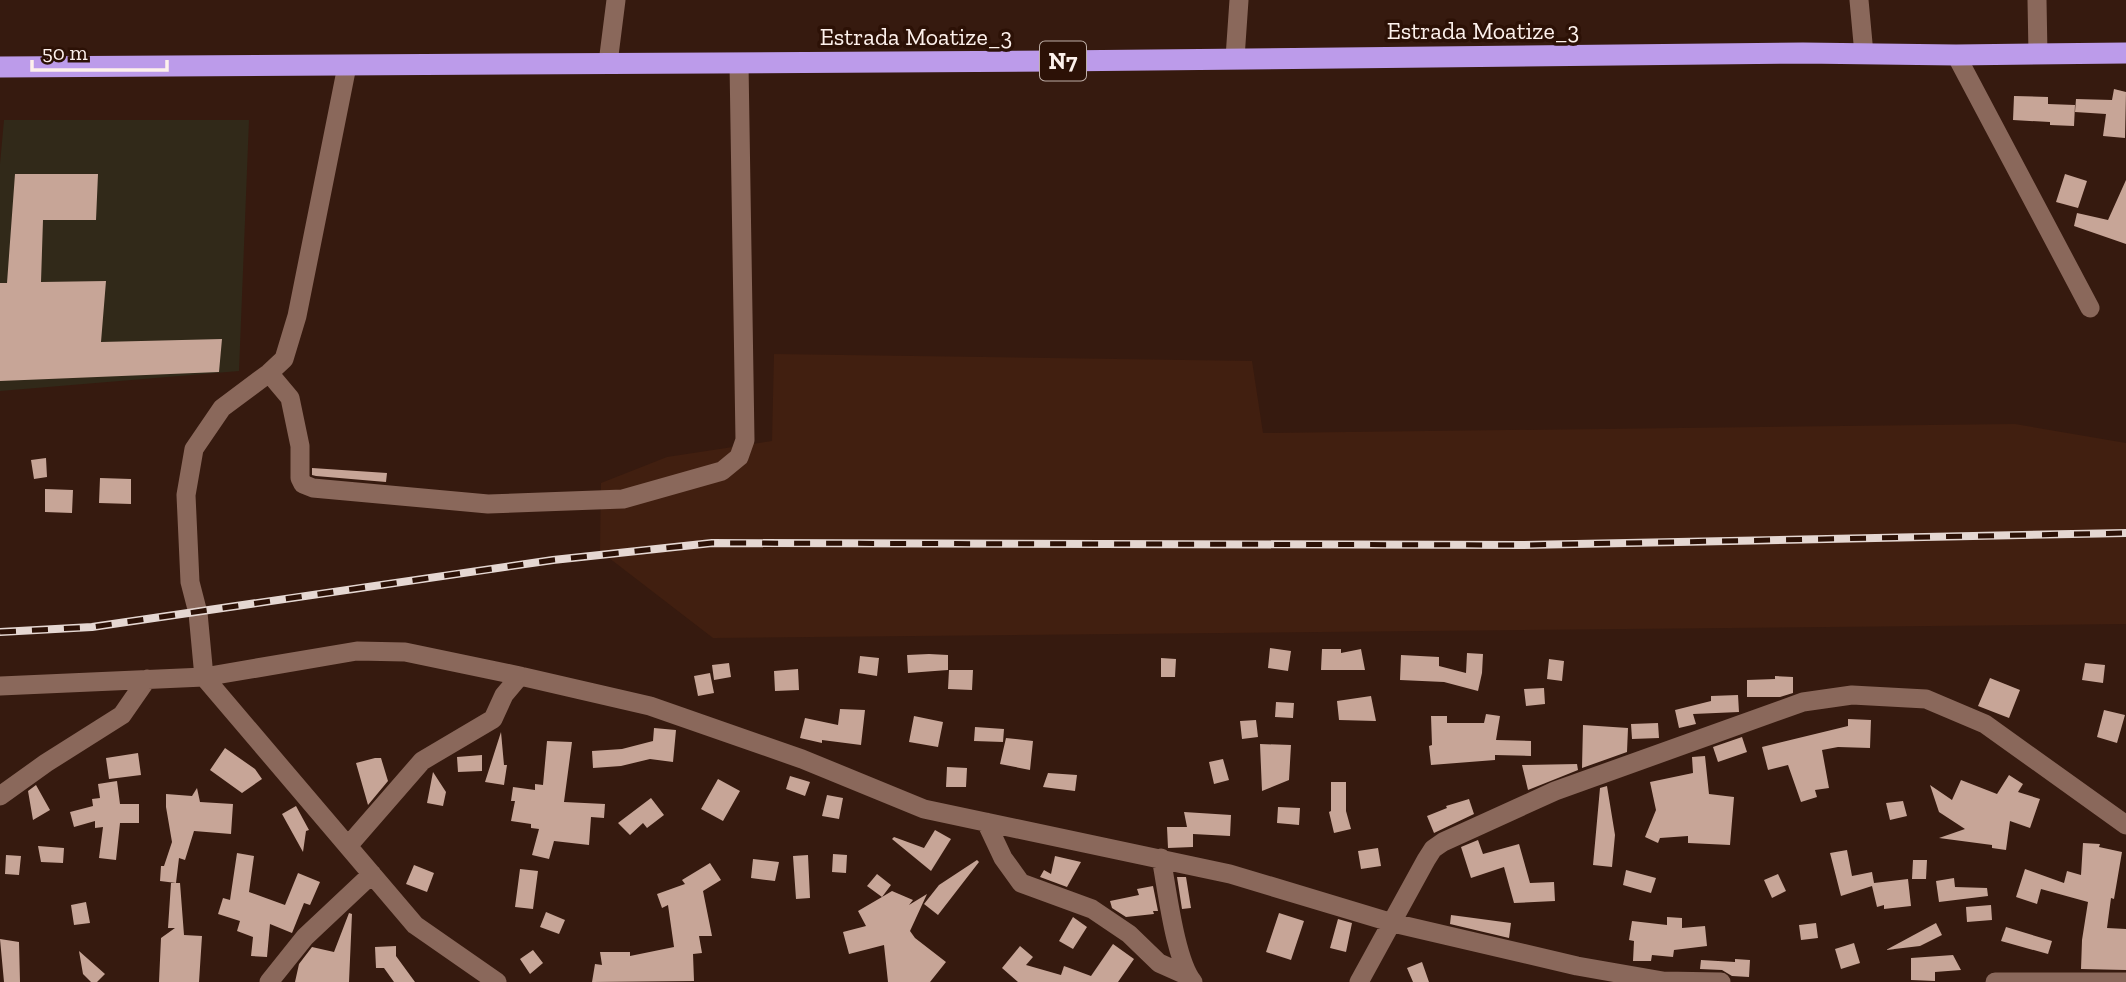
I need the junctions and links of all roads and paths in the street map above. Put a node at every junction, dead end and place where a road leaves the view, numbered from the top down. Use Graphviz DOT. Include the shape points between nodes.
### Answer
graph roads {
  1 [pos="616,0"];
  2 [pos="1239,0"];
  3 [pos="1859,0"];
  4 [pos="2037,0"];
  5 [pos="2126,53"];
  6 [pos="1864,54"];
  7 [pos="2038,54"];
  8 [pos="1956,55"];
  9 [pos="1235,58"];
  10 [pos="739,63"];
  11 [pos="608,64"];
  12 [pos="347,66"];
  13 [pos="0,67"];
  14 [pos="2090,308"];
  15 [pos="269,373"];
  16 [pos="520,676"];
  17 [pos="204,677"];
  18 [pos="147,679"];
  19 [pos="0,686"];
  20 [pos="0,796"];
  21 [pos="986,822"];
  22 [pos="2126,825"];
  23 [pos="348,846"];
  24 [pos="1161,858"];
  25 [pos="372,874"];
  26 [pos="1393,923"];
  27 [pos="1191,979"];
  28 [pos="270,982"];
  29 [pos="497,982"];
  30 [pos="1359,982"];
  31 [pos="1721,982"];
  32 [pos="1995,982"];
  33 [pos="2126,982"];
  1 -- 11 [label="street"];
  2 -- 9 [label="street"];
  3 -- 6 [label="street"];
  4 -- 7 [label="street"];
  5 -- 7 [label="highway, Estrada Moatize_3 / N7"];
  6 -- 8 [label="highway, Estrada Moatize_3 / N7"];
  6 -- 9 [label="highway, Estrada Moatize_3 / N7"];
  7 -- 8 [label="highway, Estrada Moatize_3 / N7"];
  8 -- 14 [label="street"];
  9 -- 10 [label="highway, Estrada Moatize_3 / N7"];
  10 -- 11 [label="highway, Estrada Moatize_3 / N7"];
  10 -- 15 [label="street" via="745,440 739,457 722,471 622,499 488,503 313,488 300,478 300,446 290,398"];
  11 -- 12 [label="highway, Estrada Moatize_3 / N7"];
  12 -- 13 [label="highway, Estrada Moatize_3 / N7"];
  12 -- 15 [label="street" via="297,316 284,359"];
  15 -- 17 [label="street" via="222,408 194,449 186,495 190,582 198,612"];
  16 -- 17 [label="street" via="405,652 357,651"];
  16 -- 21 [label="street" via="650,706 802,759 924,809"];
  16 -- 23 [label="street" via="504,695 494,719 422,761"];
  17 -- 18 [label="street"];
  17 -- 23 [label="street"];
  18 -- 19 [label="street"];
  18 -- 20 [label="street" via="122,715"];
  21 -- 24 [label="street"];
  21 -- 27 [label="street" via="1021,883 1092,909 1129,934 1159,963"];
  22 -- 26 [label="street" via="1985,724 1926,699 1852,695 1803,702 1555,791 1443,842 1426,860"];
  23 -- 25 [label="street"];
  24 -- 26 [label="street"];
  24 -- 27 [label="street" via="1177,939"];
  25 -- 28 [label="street" via="305,937"];
  25 -- 29 [label="street" via="415,925"];
  26 -- 30 [label="street"];
  26 -- 31 [label="street" via="1577,966 1663,981"];
  32 -- 33 [label="street"];
}
